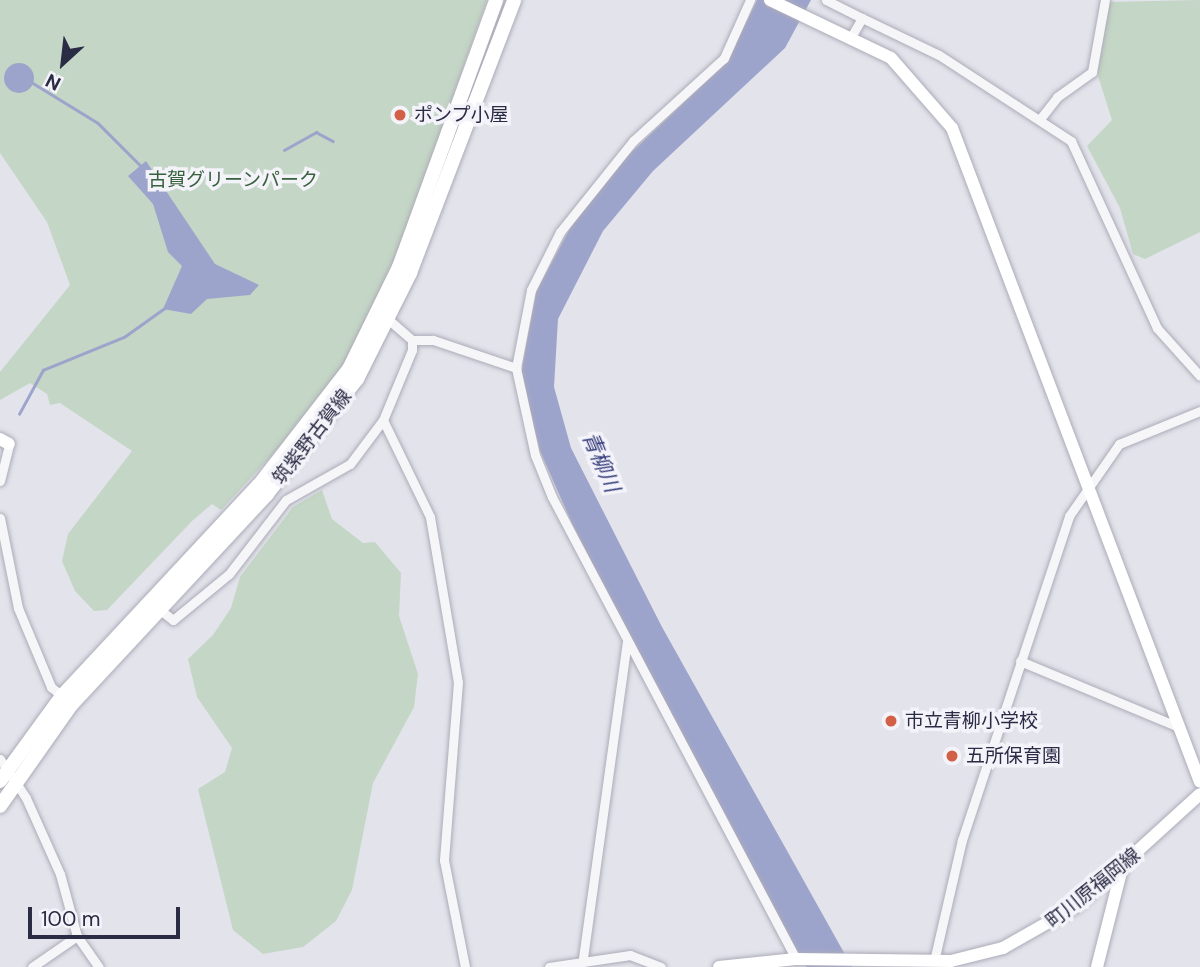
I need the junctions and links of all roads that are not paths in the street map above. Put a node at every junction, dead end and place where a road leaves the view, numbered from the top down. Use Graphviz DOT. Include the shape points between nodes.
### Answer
graph roads {
  1 [pos="496,0"];
  2 [pos="514,0"];
  3 [pos="750,0"];
  4 [pos="770,0"];
  5 [pos="826,0"];
  6 [pos="1105,0"];
  7 [pos="862,18"];
  8 [pos="851,37"];
  9 [pos="1040,119"];
  10 [pos="389,320"];
  11 [pos="412,340"];
  12 [pos="516,368"];
  13 [pos="1200,376"];
  14 [pos="1200,411"];
  15 [pos="383,420"];
  16 [pos="5,441"];
  17 [pos="0,481"];
  18 [pos="1086,486"];
  19 [pos="0,517"];
  20 [pos="159,609"];
  21 [pos="627,642"];
  22 [pos="1020,661"];
  23 [pos="62,696"];
  24 [pos="1176,726"];
  25 [pos="8,768"];
  26 [pos="0,781"];
  27 [pos="1200,782"];
  28 [pos="1200,794"];
  29 [pos="0,806"];
  30 [pos="1122,867"];
  31 [pos="77,936"];
  32 [pos="583,958"];
  33 [pos="799,959"];
  34 [pos="934,961"];
  35 [pos="32,967"];
  36 [pos="99,967"];
  37 [pos="465,967"];
  38 [pos="549,967"];
  39 [pos="662,967"];
  40 [pos="719,967"];
  41 [pos="1097,967"];
  1 -- 23 [label="main road, 筑紫野古賀線" via="399,267 349,369 258,485"];
  2 -- 10 [label="main road, 筑紫野古賀線"];
  3 -- 12 [label="street" via="716,68 633,141 560,232 531,290"];
  4 -- 8 [label="street"];
  5 -- 7 [label="street"];
  6 -- 9 [label="street" via="1092,72 1074,81"];
  7 -- 8 [label="street"];
  7 -- 9 [label="street" via="939,55"];
  8 -- 18 [label="street" via="891,58 952,128"];
  9 -- 13 [label="street" via="1079,151 1097,207 1157,328"];
  10 -- 11 [label="street"];
  10 -- 20 [label="main road, 筑紫野古賀線" via="312,443"];
  11 -- 12 [label="street" via="433,340"];
  11 -- 15 [label="street"];
  12 -- 21 [label="street" via="539,466"];
  14 -- 18 [label="street" via="1119,444"];
  15 -- 20 [label="street" via="350,464 286,500 229,574 173,620"];
  15 -- 37 [label="street" via="430,517 458,682 444,860"];
  16 -- 17 [label="street"];
  18 -- 22 [label="street" via="1069,516"];
  18 -- 24 [label="street"];
  19 -- 23 [label="street" via="18,608 51,687"];
  20 -- 25 [label="main road, 筑紫野古賀線"];
  21 -- 32 [label="street"];
  21 -- 33 [label="street"];
  22 -- 24 [label="street"];
  22 -- 34 [label="street" via="962,840"];
  23 -- 25 [label="main road, 筑紫野古賀線"];
  24 -- 27 [label="street"];
  25 -- 26 [label="main road, 筑紫野古賀線"];
  25 -- 29 [label="main road, 筑紫野古賀線"];
  25 -- 31 [label="street" via="60,874"];
  28 -- 30 [label="street, 町川原福岡線"];
  30 -- 34 [label="street, 町川原福岡線" via="1028,938 976,956"];
  30 -- 41 [label="street"];
  31 -- 35 [label="street"];
  31 -- 36 [label="street"];
  32 -- 38 [label="street"];
  32 -- 39 [label="street" via="644,955"];
  33 -- 34 [label="street, 町川原福岡線"];
  33 -- 40 [label="street, 町川原福岡線"];
}
